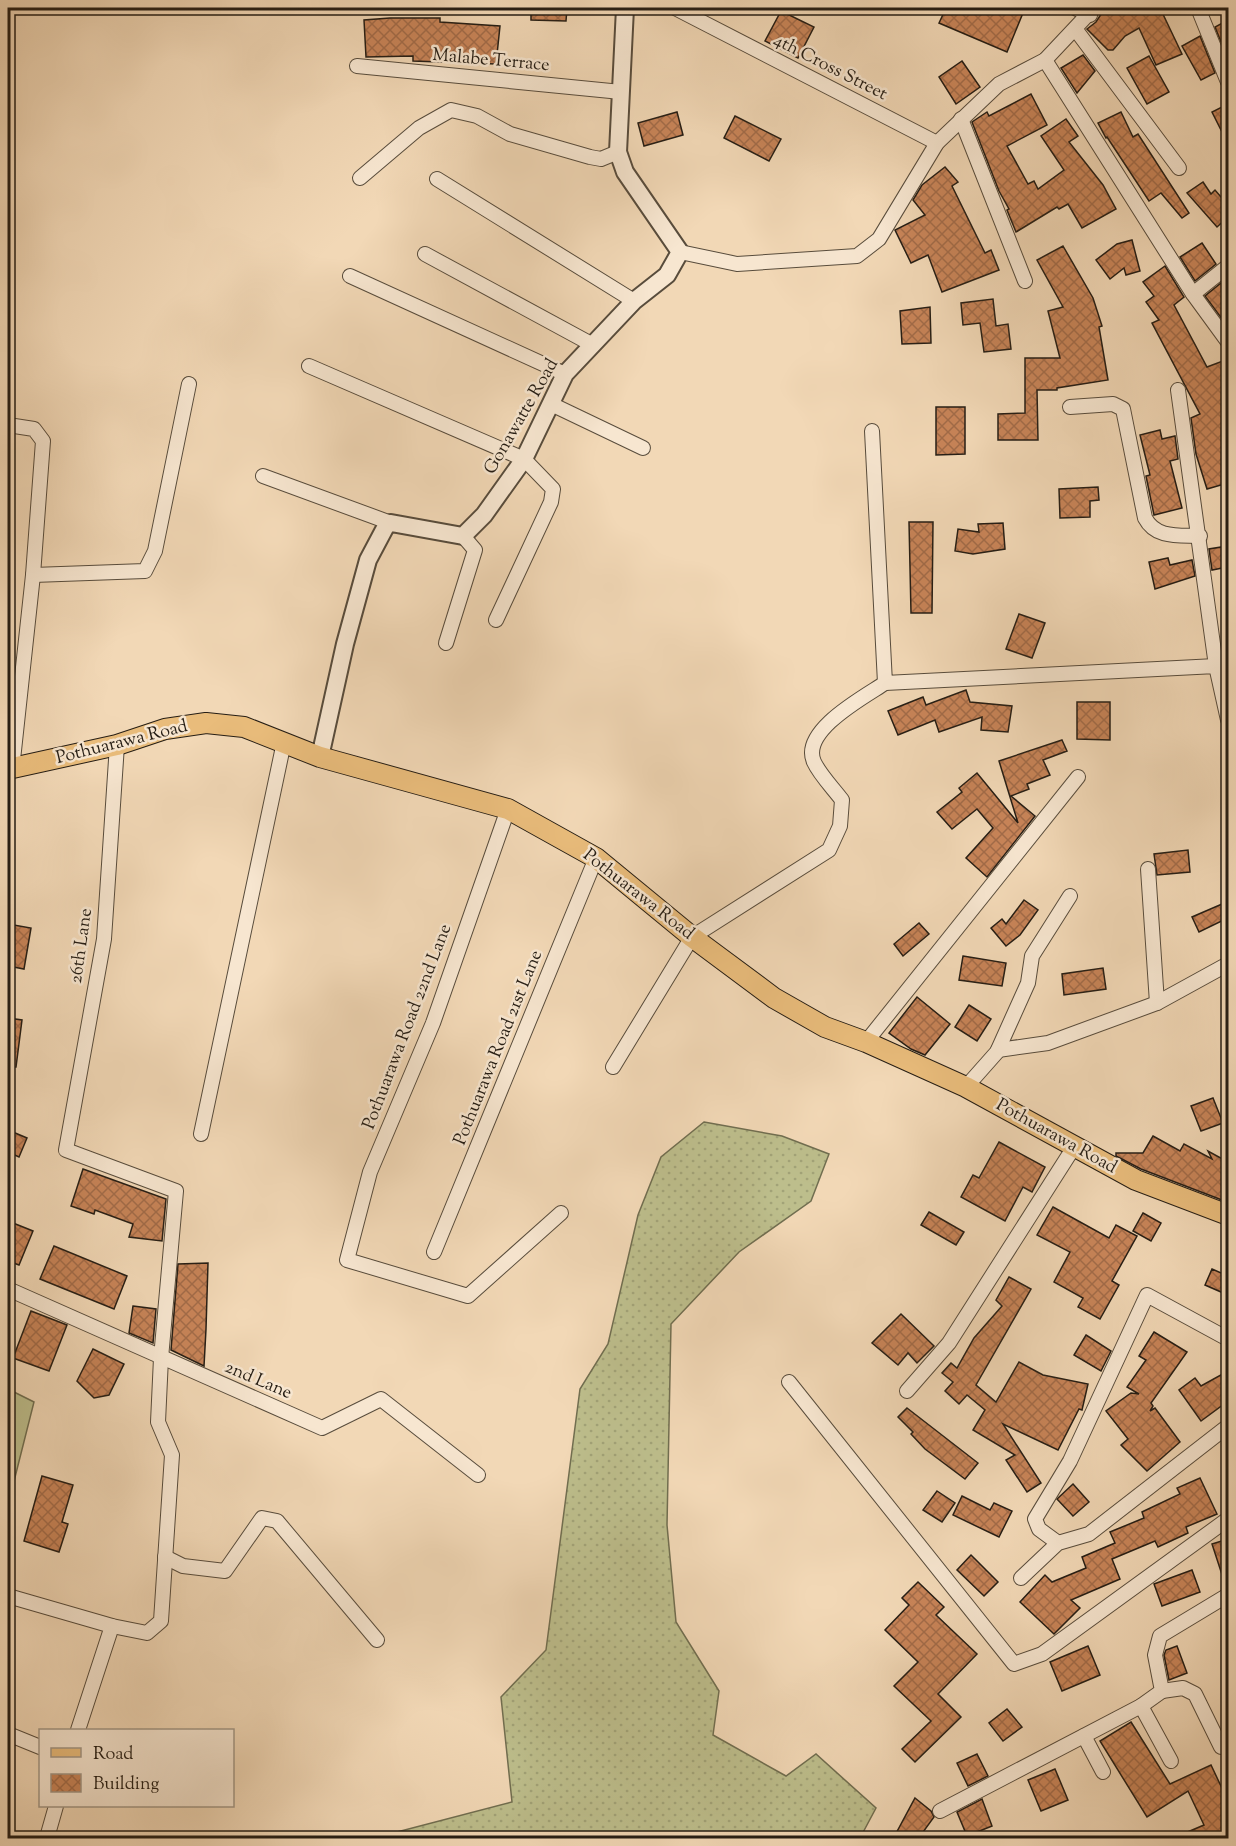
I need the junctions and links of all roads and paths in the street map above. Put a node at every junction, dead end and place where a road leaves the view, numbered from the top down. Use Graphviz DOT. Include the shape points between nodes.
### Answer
graph roads {
  1 [pos="625,8"];
  2 [pos="675,8"];
  3 [pos="1075,8"];
  4 [pos="1198,8"];
  5 [pos="1092,11"];
  6 [pos="1076,30"];
  7 [pos="1045,60"];
  8 [pos="357,66"];
  9 [pos="1228,82"];
  10 [pos="621,92"];
  11 [pos="961,119"];
  12 [pos="937,143"];
  13 [pos="618,152"];
  14 [pos="1179,168"];
  15 [pos="360,178"];
  16 [pos="437,179"];
  17 [pos="680,252"];
  18 [pos="424,254"];
  19 [pos="1228,266"];
  20 [pos="350,276"];
  21 [pos="1024,281"];
  22 [pos="1193,294"];
  23 [pos="634,301"];
  24 [pos="1228,340"];
  25 [pos="593,345"];
  26 [pos="309,366"];
  27 [pos="565,374"];
  28 [pos="189,384"];
  29 [pos="1178,390"];
  30 [pos="551,404"];
  31 [pos="1070,407"];
  32 [pos="8,425"];
  33 [pos="872,431"];
  34 [pos="643,448"];
  35 [pos="524,459"];
  36 [pos="262,476"];
  37 [pos="391,523"];
  38 [pos="463,536"];
  39 [pos="1200,536"];
  40 [pos="33,574"];
  41 [pos="496,620"];
  42 [pos="446,643"];
  43 [pos="1216,666"];
  44 [pos="885,683"];
  45 [pos="1228,720"];
  46 [pos="284,742"];
  47 [pos="117,745"];
  48 [pos="321,757"];
  49 [pos="10,769"];
  50 [pos="1078,777"];
  51 [pos="508,809"];
  52 [pos="596,858"];
  53 [pos="1148,869"];
  54 [pos="1070,896"];
  55 [pos="692,937"];
  56 [pos="1228,964"];
  57 [pos="1157,1003"];
  58 [pos="866,1042"];
  59 [pos="998,1050"];
  60 [pos="613,1067"];
  61 [pos="966,1087"];
  62 [pos="201,1134"];
  63 [pos="1074,1147"];
  64 [pos="561,1213"];
  65 [pos="1228,1215"];
  66 [pos="434,1252"];
  67 [pos="8,1289"];
  68 [pos="1228,1339"];
  69 [pos="161,1358"];
  70 [pos="789,1382"];
  71 [pos="907,1391"];
  72 [pos="1228,1426"];
  73 [pos="478,1475"];
  74 [pos="1228,1519"];
  75 [pos="1058,1543"];
  76 [pos="165,1557"];
  77 [pos="1021,1578"];
  78 [pos="1228,1595"];
  79 [pos="8,1596"];
  80 [pos="112,1626"];
  81 [pos="377,1640"];
  82 [pos="1162,1691"];
  83 [pos="1141,1706"];
  84 [pos="79,1729"];
  85 [pos="8,1734"];
  86 [pos="1084,1736"];
  87 [pos="39,1747"];
  88 [pos="1221,1747"];
  89 [pos="1172,1761"];
  90 [pos="1103,1772"];
  91 [pos="56,1807"];
  92 [pos="940,1811"];
  93 [pos="48,1834"];
  1 -- 10 [label="street"];
  2 -- 12 [label="street, 4th Cross Street"];
  3 -- 5 [label="street"];
  4 -- 9 [label="street"];
  5 -- 6 [label="street"];
  6 -- 7 [label="street"];
  6 -- 14 [label="street"];
  7 -- 11 [label="street" via="999,84"];
  7 -- 22 [label="street"];
  8 -- 10 [label="street, Malabe Terrace"];
  10 -- 13 [label="street"];
  11 -- 12 [label="street"];
  11 -- 21 [label="street"];
  12 -- 17 [label="street" via="879,239 857,256 737,264"];
  13 -- 15 [label="street" via="601,159 590,157 510,134 477,116 451,110 418,128"];
  13 -- 17 [label="street" via="625,172"];
  16 -- 23 [label="street"];
  17 -- 23 [label="street, Gonawatte Road" via="667,275"];
  18 -- 25 [label="street"];
  19 -- 22 [label="street"];
  20 -- 27 [label="street"];
  22 -- 24 [label="street"];
  23 -- 25 [label="street, Gonawatte Road"];
  25 -- 27 [label="street, Gonawatte Road"];
  26 -- 35 [label="street"];
  27 -- 30 [label="street, Gonawatte Road"];
  28 -- 40 [label="street" via="155,551 145,571"];
  29 -- 39 [label="street"];
  30 -- 34 [label="street"];
  30 -- 35 [label="street, Gonawatte Road"];
  31 -- 39 [label="street" via="1113,404 1123,409 1145,519 1158,533"];
  32 -- 40 [label="street" via="34,429 43,441"];
  33 -- 44 [label="street"];
  35 -- 38 [label="street, Gonawatte Road" via="484,515"];
  35 -- 41 [label="street" via="552,489 551,502"];
  36 -- 37 [label="street"];
  37 -- 38 [label="street"];
  37 -- 48 [label="street" via="368,560"];
  38 -- 42 [label="street" via="475,550"];
  39 -- 43 [label="street"];
  40 -- 49 [label="street"];
  43 -- 44 [label="street"];
  43 -- 45 [label="street"];
  44 -- 55 [label="street" via="823,726 814,740 813,760 842,800 840,826 829,850"];
  46 -- 47 [label="main road, Pothuarawa Road" via="244,727 206,723 165,729"];
  46 -- 48 [label="main road, Pothuarawa Road"];
  46 -- 62 [label="street"];
  47 -- 49 [label="main road, Pothuarawa Road"];
  47 -- 69 [label="street, 26th Lane" via="104,939 66,1150 176,1191"];
  48 -- 51 [label="main road, Pothuarawa Road"];
  50 -- 58 [label="street"];
  51 -- 52 [label="main road, Pothuarawa Road"];
  51 -- 64 [label="street, Pothuarawa Road 22nd Lane" via="433,1023 370,1172 347,1260 468,1296"];
  52 -- 55 [label="main road, Pothuarawa Road"];
  52 -- 66 [label="street, Pothuarawa Road 21st Lane"];
  53 -- 57 [label="street"];
  54 -- 59 [label="street" via="1032,956 1028,983"];
  55 -- 58 [label="main road, Pothuarawa Road" via="774,998 825,1027"];
  55 -- 60 [label="street"];
  56 -- 57 [label="street"];
  57 -- 59 [label="street" via="1048,1043"];
  58 -- 61 [label="main road, Pothuarawa Road"];
  59 -- 61 [label="street"];
  61 -- 63 [label="main road, Pothuarawa Road"];
  63 -- 65 [label="main road, Pothuarawa Road" via="1136,1180"];
  63 -- 71 [label="street" via="949,1343"];
  67 -- 69 [label="street, 2nd Lane"];
  68 -- 75 [label="street" via="1147,1295 1070,1461 1035,1519 1039,1529"];
  69 -- 73 [label="street, 2nd Lane" via="322,1428 381,1399"];
  69 -- 76 [label="street" via="159,1422 172,1455"];
  70 -- 74 [label="street" via="1014,1664 1042,1654"];
  72 -- 75 [label="street" via="1089,1534"];
  75 -- 77 [label="street"];
  76 -- 80 [label="street" via="161,1621 147,1633"];
  76 -- 81 [label="street" via="183,1566 225,1571 262,1518 277,1521"];
  78 -- 82 [label="street" via="1160,1636 1155,1655"];
  79 -- 80 [label="street"];
  80 -- 84 [label="street"];
  82 -- 83 [label="street"];
  82 -- 88 [label="street" via="1183,1688 1195,1694"];
  83 -- 86 [label="street"];
  83 -- 89 [label="street"];
  85 -- 87 [label="street"];
  86 -- 90 [label="street"];
  86 -- 92 [label="street"];
  91 -- 93 [label="street"];
}
